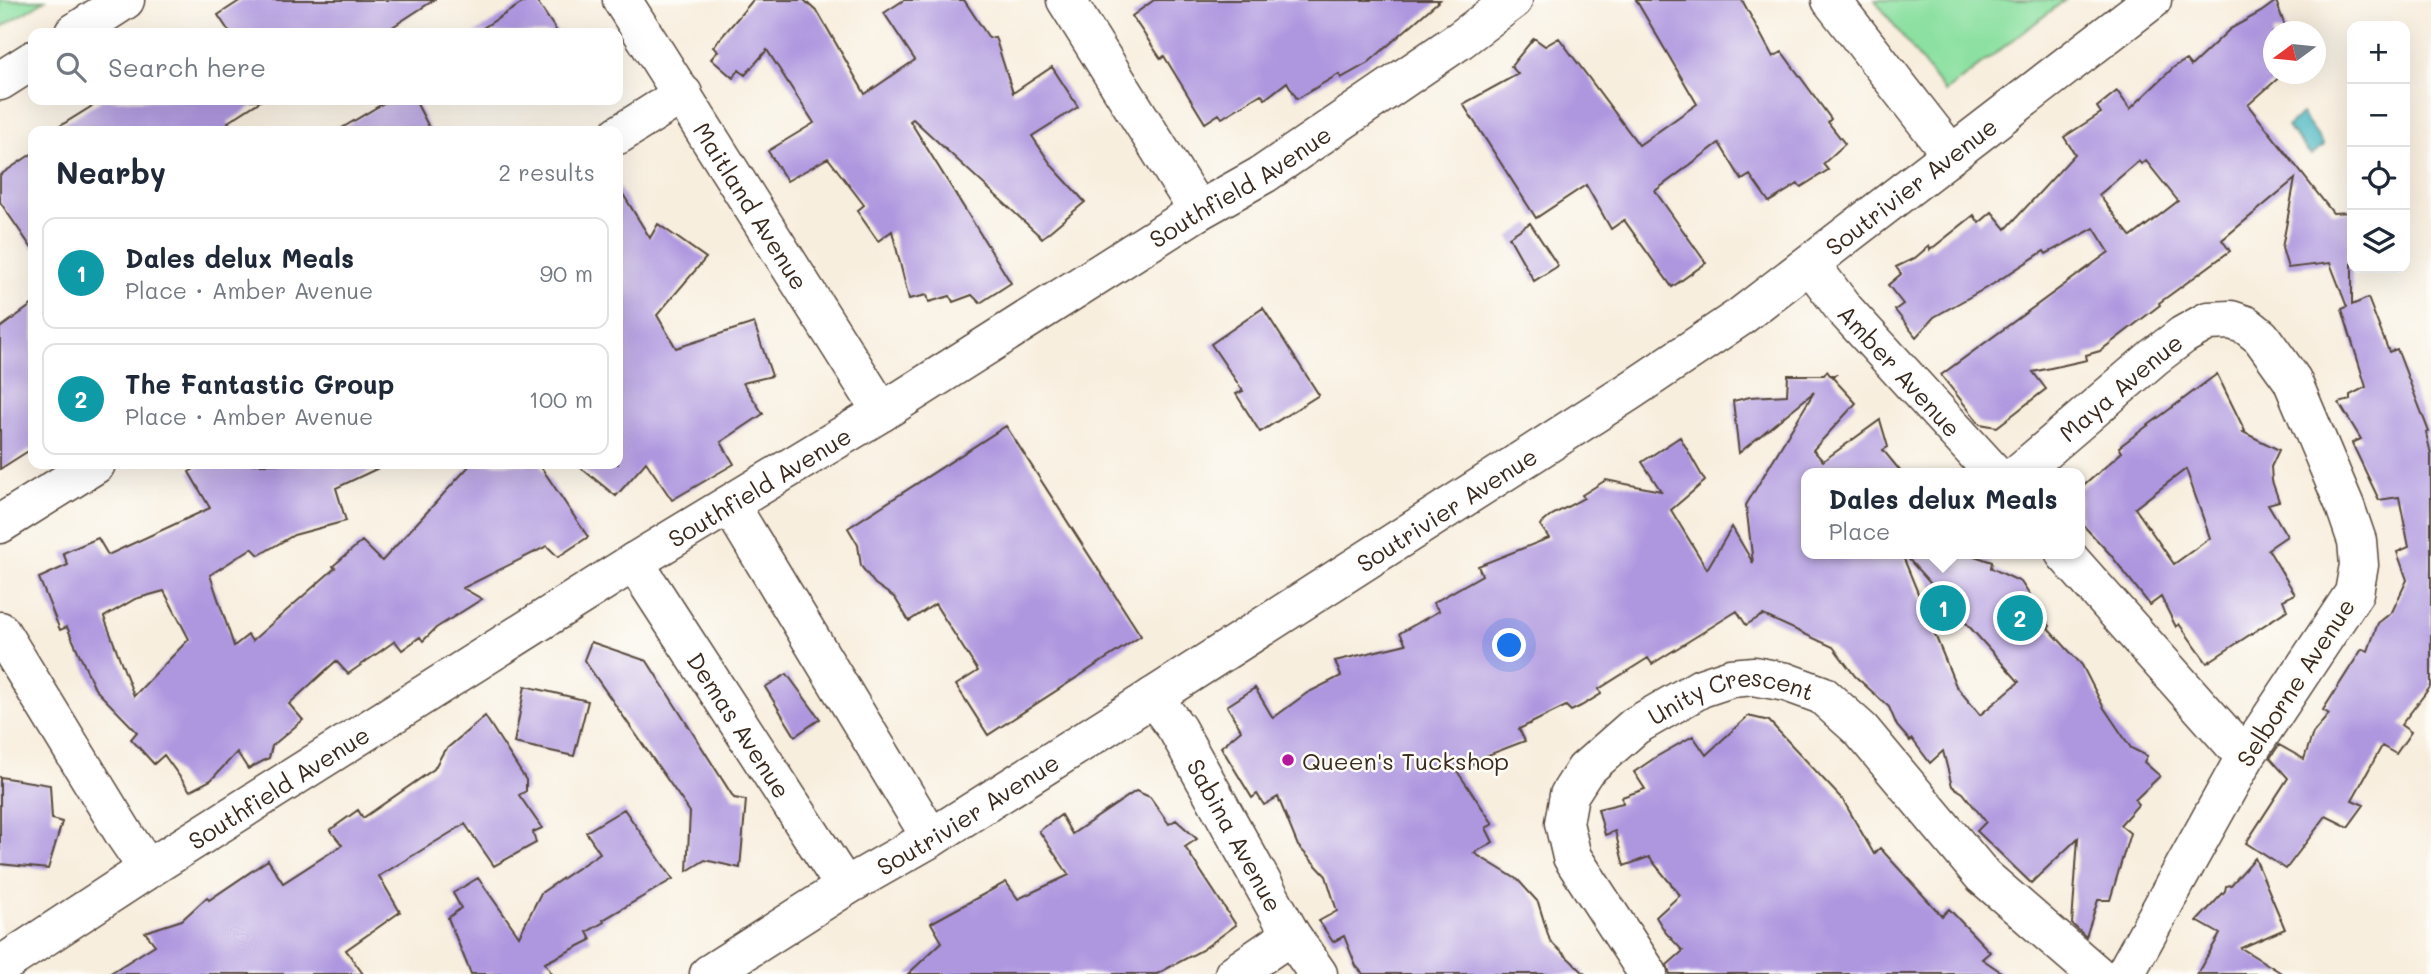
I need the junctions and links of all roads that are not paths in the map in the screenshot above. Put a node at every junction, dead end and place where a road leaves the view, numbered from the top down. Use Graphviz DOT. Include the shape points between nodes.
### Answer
graph roads {
  1 [pos="125,0"];
  2 [pos="622,0"];
  3 [pos="1066,0"];
  4 [pos="1513,0"];
  5 [pos="1831,0"];
  6 [pos="2152,0"];
  7 [pos="82,28"];
  8 [pos="28,63"];
  9 [pos="0,81"];
  10 [pos="683,94"];
  11 [pos="623,132"];
  12 [pos="1951,154"];
  13 [pos="1198,211"];
  14 [pos="1811,265"];
  15 [pos="2231,320"];
  16 [pos="882,412"];
  17 [pos="1989,468"];
  18 [pos="2025,468"];
  19 [pos="88,469"];
  20 [pos="730,505"];
  21 [pos="0,524"];
  22 [pos="2069,559"];
  23 [pos="634,562"];
  24 [pos="0,631"];
  25 [pos="1153,697"];
  26 [pos="2245,757"];
  27 [pos="930,838"];
  28 [pos="148,869"];
  29 [pos="845,887"];
  30 [pos="1291,935"];
  31 [pos="0,966"];
  32 [pos="709,974"];
  33 [pos="1234,974"];
  34 [pos="1318,974"];
  35 [pos="1647,974"];
  36 [pos="2096,974"];
  37 [pos="2125,974"];
  1 -- 7 [label="street"];
  2 -- 10 [label="street, Maitland Avenue"];
  3 -- 13 [label="street"];
  4 -- 13 [label="street, Southfield Avenue" via="1264,174"];
  5 -- 12 [label="street"];
  6 -- 12 [label="street, Soutrivier Avenue"];
  8 -- 9 [label="street"];
  10 -- 11 [label="street"];
  10 -- 16 [label="street, Maitland Avenue"];
  12 -- 14 [label="street, Soutrivier Avenue"];
  13 -- 16 [label="street, Southfield Avenue"];
  14 -- 17 [label="street, Amber Avenue" via="1844,309"];
  14 -- 25 [label="street, Soutrivier Avenue" via="1630,391"];
  15 -- 18 [label="street, Maya Avenue" via="2208,321 2183,335"];
  15 -- 26 [label="street, Selborne Avenue" via="2261,337 2292,380 2351,523 2359,565 2354,593"];
  16 -- 20 [label="street, Southfield Avenue"];
  19 -- 21 [label="street"];
  20 -- 23 [label="street, Southfield Avenue"];
  20 -- 27 [label="street"];
  22 -- 26 [label="street"];
  23 -- 28 [label="street, Southfield Avenue"];
  23 -- 29 [label="street, Demas Avenue"];
  24 -- 28 [label="street"];
  25 -- 27 [label="street, Soutrivier Avenue"];
  25 -- 30 [label="street, Sabina Avenue" via="1177,729"];
  26 -- 37 [label="street, Selborne Avenue"];
  27 -- 29 [label="street, Soutrivier Avenue"];
  28 -- 31 [label="street, Southfield Avenue"];
  29 -- 32 [label="street, Soutrivier Avenue"];
  30 -- 33 [label="street"];
  30 -- 34 [label="street, Sabina Avenue"];
  35 -- 36 [label="street, Unity Crescent" via="1572,857 1564,823 1569,795 1585,770 1635,726 1701,688 1754,676 1822,695 1861,730 1983,876"];
}
